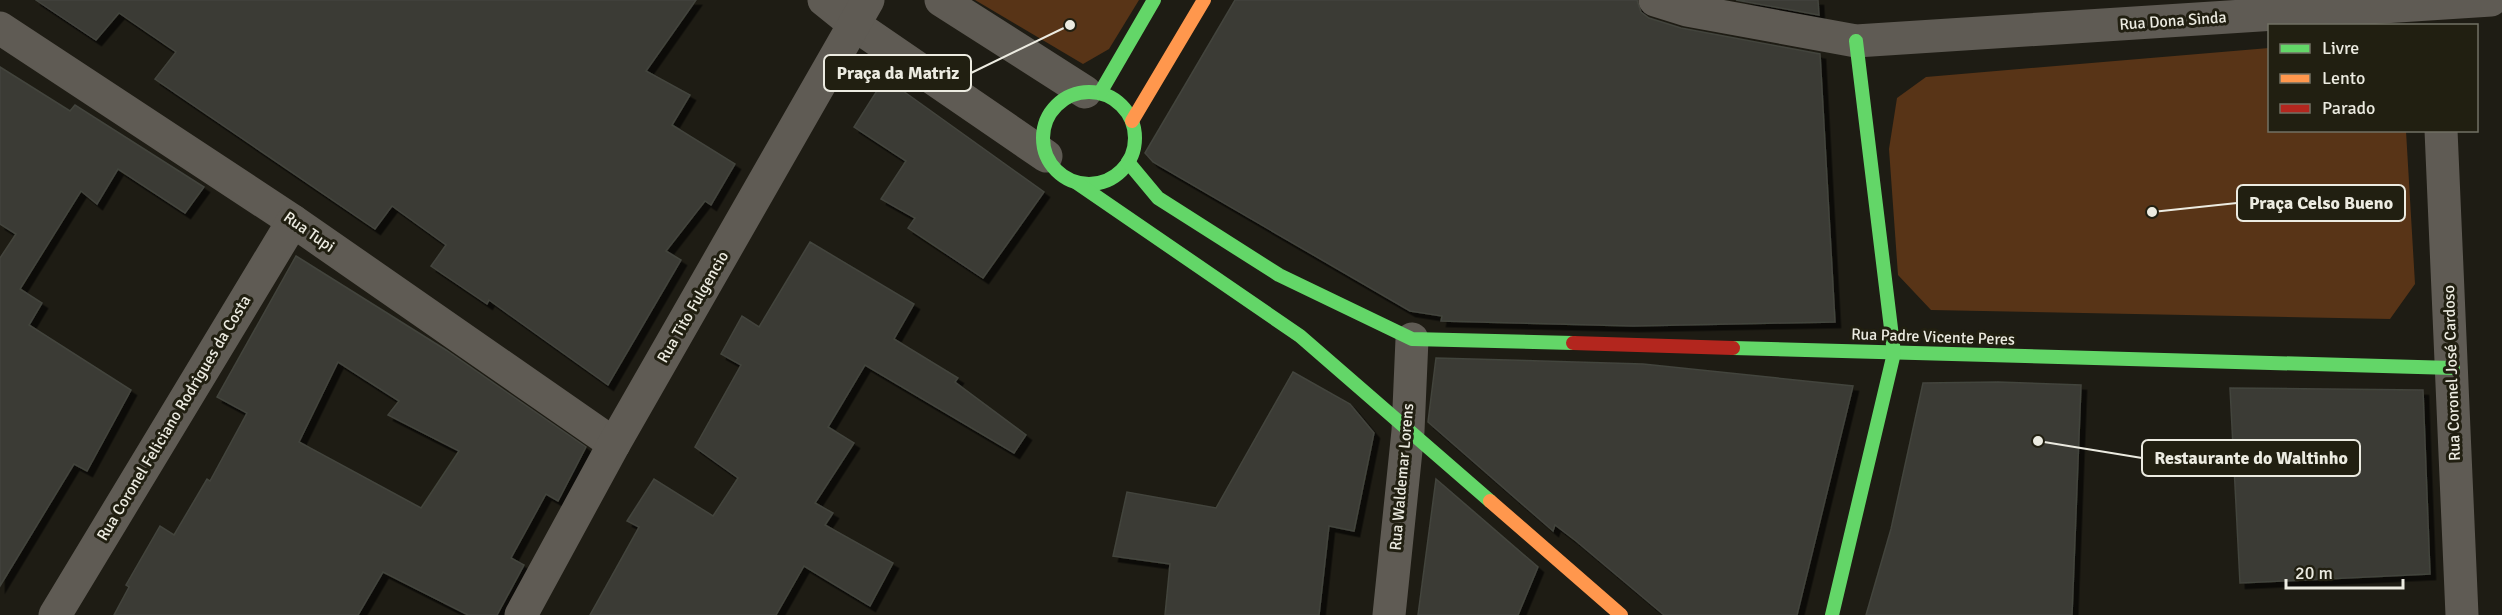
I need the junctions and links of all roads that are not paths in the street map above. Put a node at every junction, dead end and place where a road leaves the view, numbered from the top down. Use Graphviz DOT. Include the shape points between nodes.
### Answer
graph roads {
  1 [pos="824,0"];
  2 [pos="941,0"];
  3 [pos="1155,0"];
  4 [pos="1204,0"];
  5 [pos="1655,0"];
  6 [pos="2491,0"];
  7 [pos="2434,10"];
  8 [pos="861,13"];
  9 [pos="0,28"];
  10 [pos="1856,41"];
  11 [pos="1093,93"];
  12 [pos="1132,121"];
  13 [pos="2441,132"];
  14 [pos="1046,156"];
  15 [pos="1128,162"];
  16 [pos="1077,183"];
  17 [pos="293,220"];
  18 [pos="1412,339"];
  19 [pos="1894,353"];
  20 [pos="2453,368"];
  21 [pos="1408,431"];
  22 [pos="614,444"];
  23 [pos="55,615"];
  24 [pos="521,615"];
  25 [pos="1389,615"];
  26 [pos="1621,615"];
  27 [pos="1832,615"];
  28 [pos="2462,615"];
  1 -- 8 [label="street"];
  2 -- 11 [label="street"];
  3 -- 11 [label="main road"];
  4 -- 12 [label="main road"];
  5 -- 10 [label="street, Rua Dona Sinda" via="1687,10"];
  6 -- 7 [label="street, Rua Dona Sinda"];
  7 -- 10 [label="street, Rua Dona Sinda"];
  8 -- 14 [label="street"];
  8 -- 22 [label="street, Rua Tito Fulgencio"];
  9 -- 17 [label="street, Rua Tupi"];
  10 -- 19 [label="main road"];
  11 -- 12 [label="main road" via="1119,104"];
  11 -- 14 [label="main road" via="1058,102 1043,127"];
  12 -- 15 [label="main road" via="1135,142"];
  13 -- 20 [label="street, Rua Coronel José Cardoso"];
  14 -- 16 [label="main road" via="1058,174"];
  15 -- 16 [label="main road" via="1115,176 1097,184"];
  15 -- 18 [label="main road" via="1158,198 1279,275"];
  16 -- 21 [label="main road" via="1300,336"];
  17 -- 22 [label="street, Rua Tupi"];
  17 -- 23 [label="street, Rua Coronel Feliciano Rodrigues da Costa"];
  18 -- 19 [label="main road, Rua Padre Vicente Peres"];
  18 -- 21 [label="street, Rua Waldemar Lorens"];
  19 -- 20 [label="main road, Rua Padre Vicente Peres"];
  19 -- 27 [label="main road"];
  20 -- 28 [label="street, Rua Coronel José Cardoso"];
  21 -- 25 [label="street, Rua Waldemar Lorens"];
  21 -- 26 [label="main road"];
  22 -- 24 [label="street, Rua Tito Fulgencio"];
}
